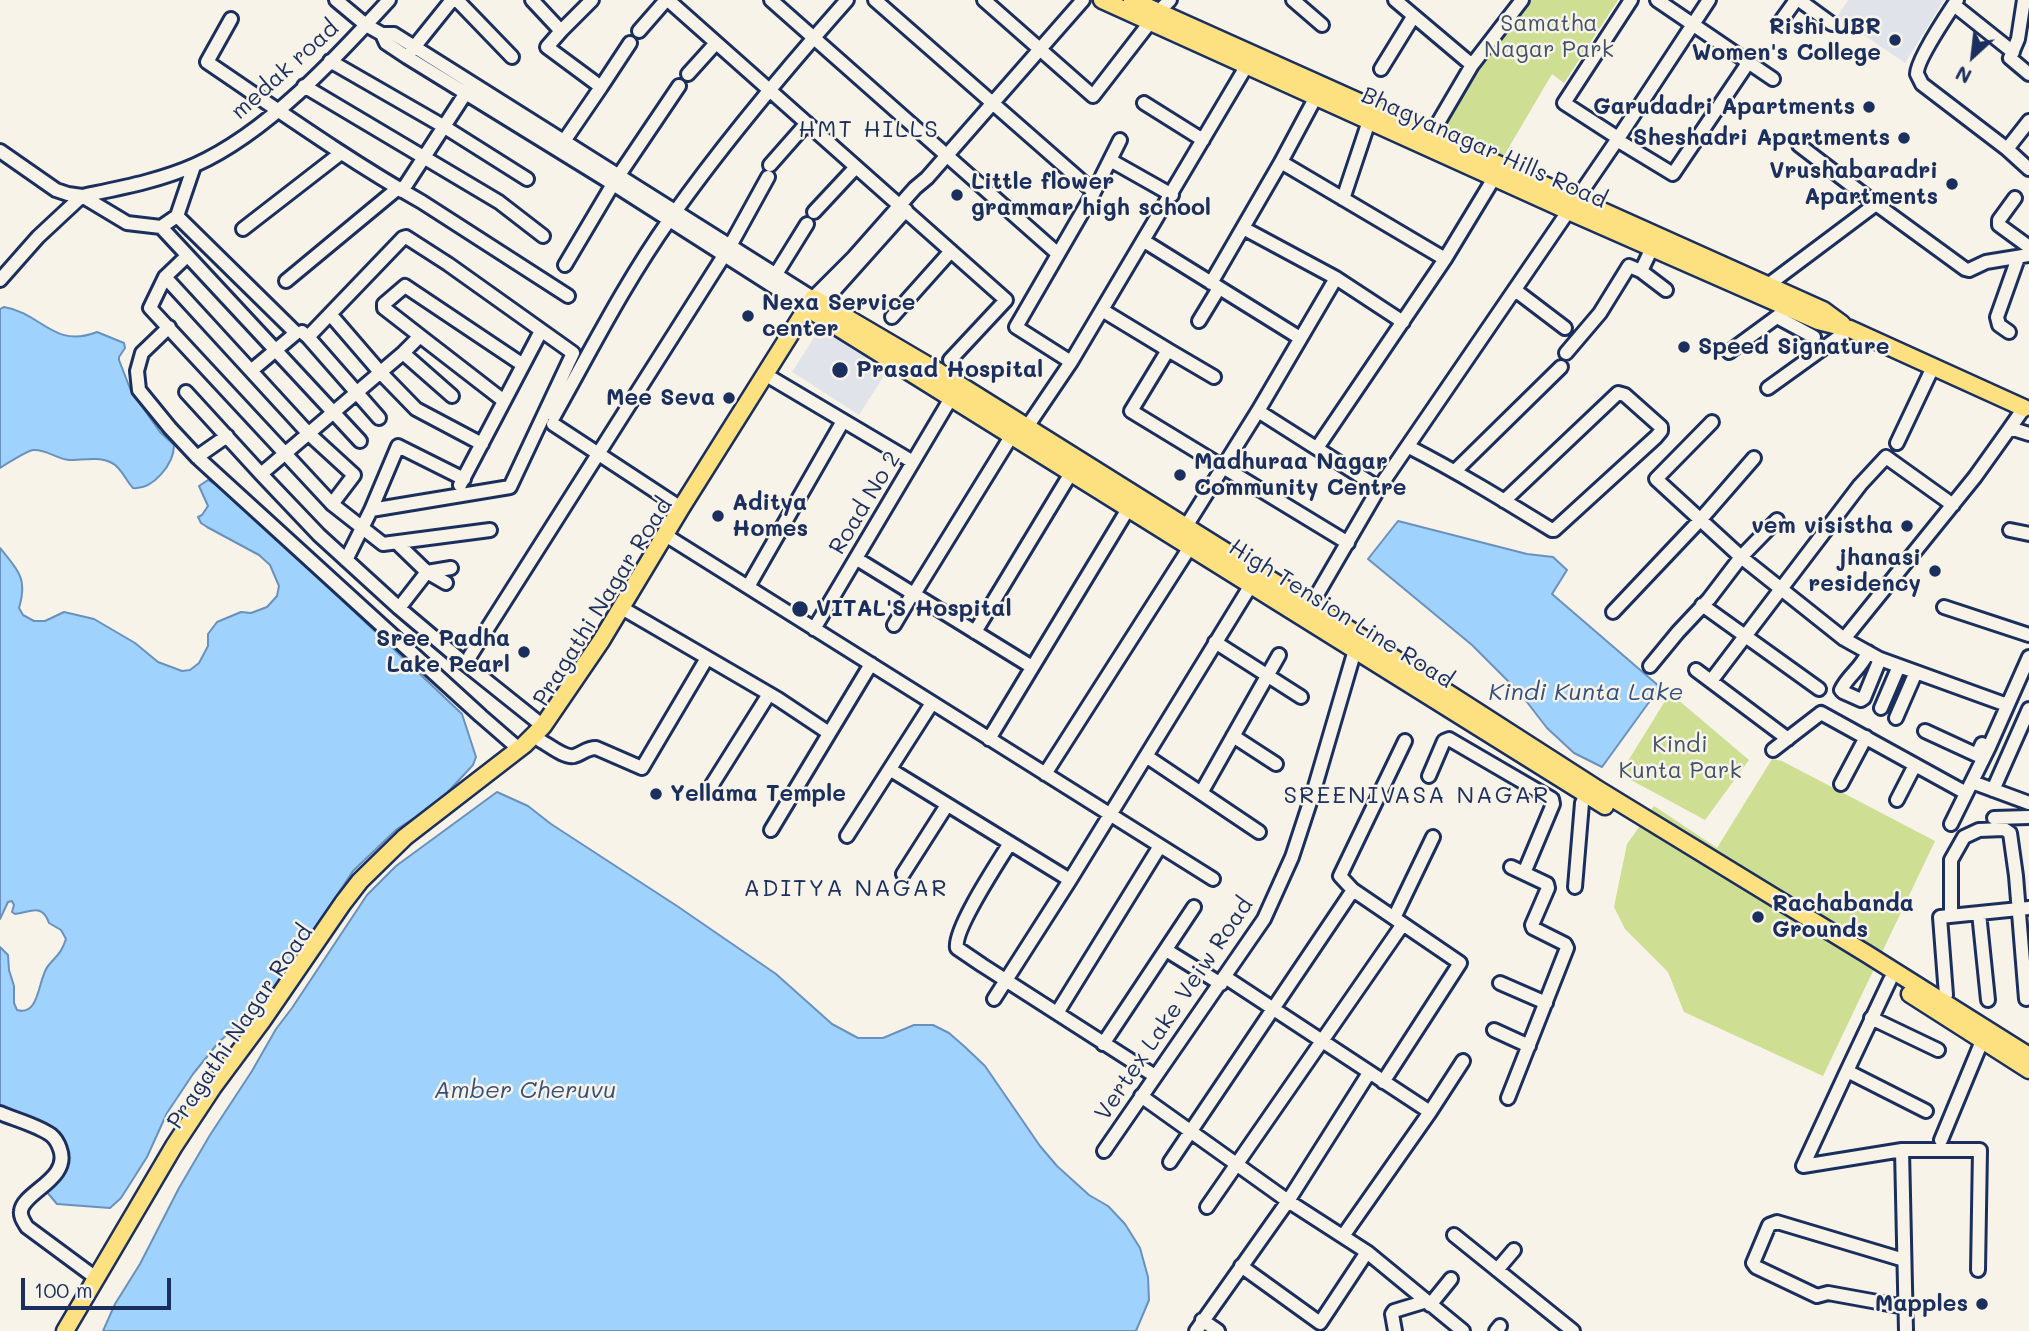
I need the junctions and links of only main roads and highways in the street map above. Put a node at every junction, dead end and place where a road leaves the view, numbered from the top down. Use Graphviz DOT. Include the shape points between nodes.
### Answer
graph roads {
  1 [pos="1102,0"];
  2 [pos="1132,0"];
  3 [pos="1154,17"];
  4 [pos="1319,92"];
  5 [pos="1408,131"];
  6 [pos="1428,140"];
  7 [pos="1572,206"];
  8 [pos="1682,254"];
  9 [pos="814,306"];
  10 [pos="1850,330"];
  11 [pos="2024,408"];
  12 [pos="1020,431"];
  13 [pos="592,661"];
  14 [pos="542,733"];
  15 [pos="1588,789"];
  16 [pos="2027,1062"];
  17 [pos="65,1331"];
  18 [pos="75,1331"];
  1 -- 3 [label="main road, Bhagyanagar Hills Road"];
  2 -- 3 [label="main road, Bhagyanagar Hills Road"];
  3 -- 4 [label="main road, Bhagyanagar Hills Road"];
  4 -- 5 [label="main road, Bhagyanagar Hills Road"];
  4 -- 5 [label="main road, Bhagyanagar Hills Road" via="1369,121"];
  5 -- 6 [label="main road, Bhagyanagar Hills Road"];
  6 -- 7 [label="main road, Bhagyanagar Hills Road"];
  6 -- 7 [label="main road, Bhagyanagar Hills Road" via="1494,178"];
  7 -- 8 [label="main road, Bhagyanagar Hills Road"];
  7 -- 8 [label="main road, Bhagyanagar Hills Road" via="1652,248"];
  8 -- 10 [label="main road, Bhagyanagar Hills Road" via="1768,285 1823,310"];
  8 -- 10 [label="main road, Bhagyanagar Hills Road" via="1783,313"];
  9 -- 12 [label="main road, High Tension Line Road" via="951,398"];
  9 -- 12 [label="main road, High Tension Line Road" via="939,372"];
  9 -- 13 [label="main road, Pragathi Nagar Road" via="681,508"];
  9 -- 13 [label="main road, Pragathi Nagar Road" via="773,379"];
  10 -- 11 [label="main road, Bhagyanagar Hills Road"];
  12 -- 15 [label="main road, High Tension Line Road" via="1311,606"];
  12 -- 15 [label="main road, High Tension Line Road" via="1128,509 1525,756"];
  13 -- 14 [label="main road"];
  14 -- 17 [label="main road, Pragathi Nagar Road" via="405,837 360,881 174,1146"];
  14 -- 18 [label="main road, Pragathi Nagar Road" via="360,892 233,1072"];
  15 -- 16 [label="main road, High Tension Line Road" via="1867,954"];
  15 -- 16 [label="main road, High Tension Line Road" via="1982,1041"];
}
